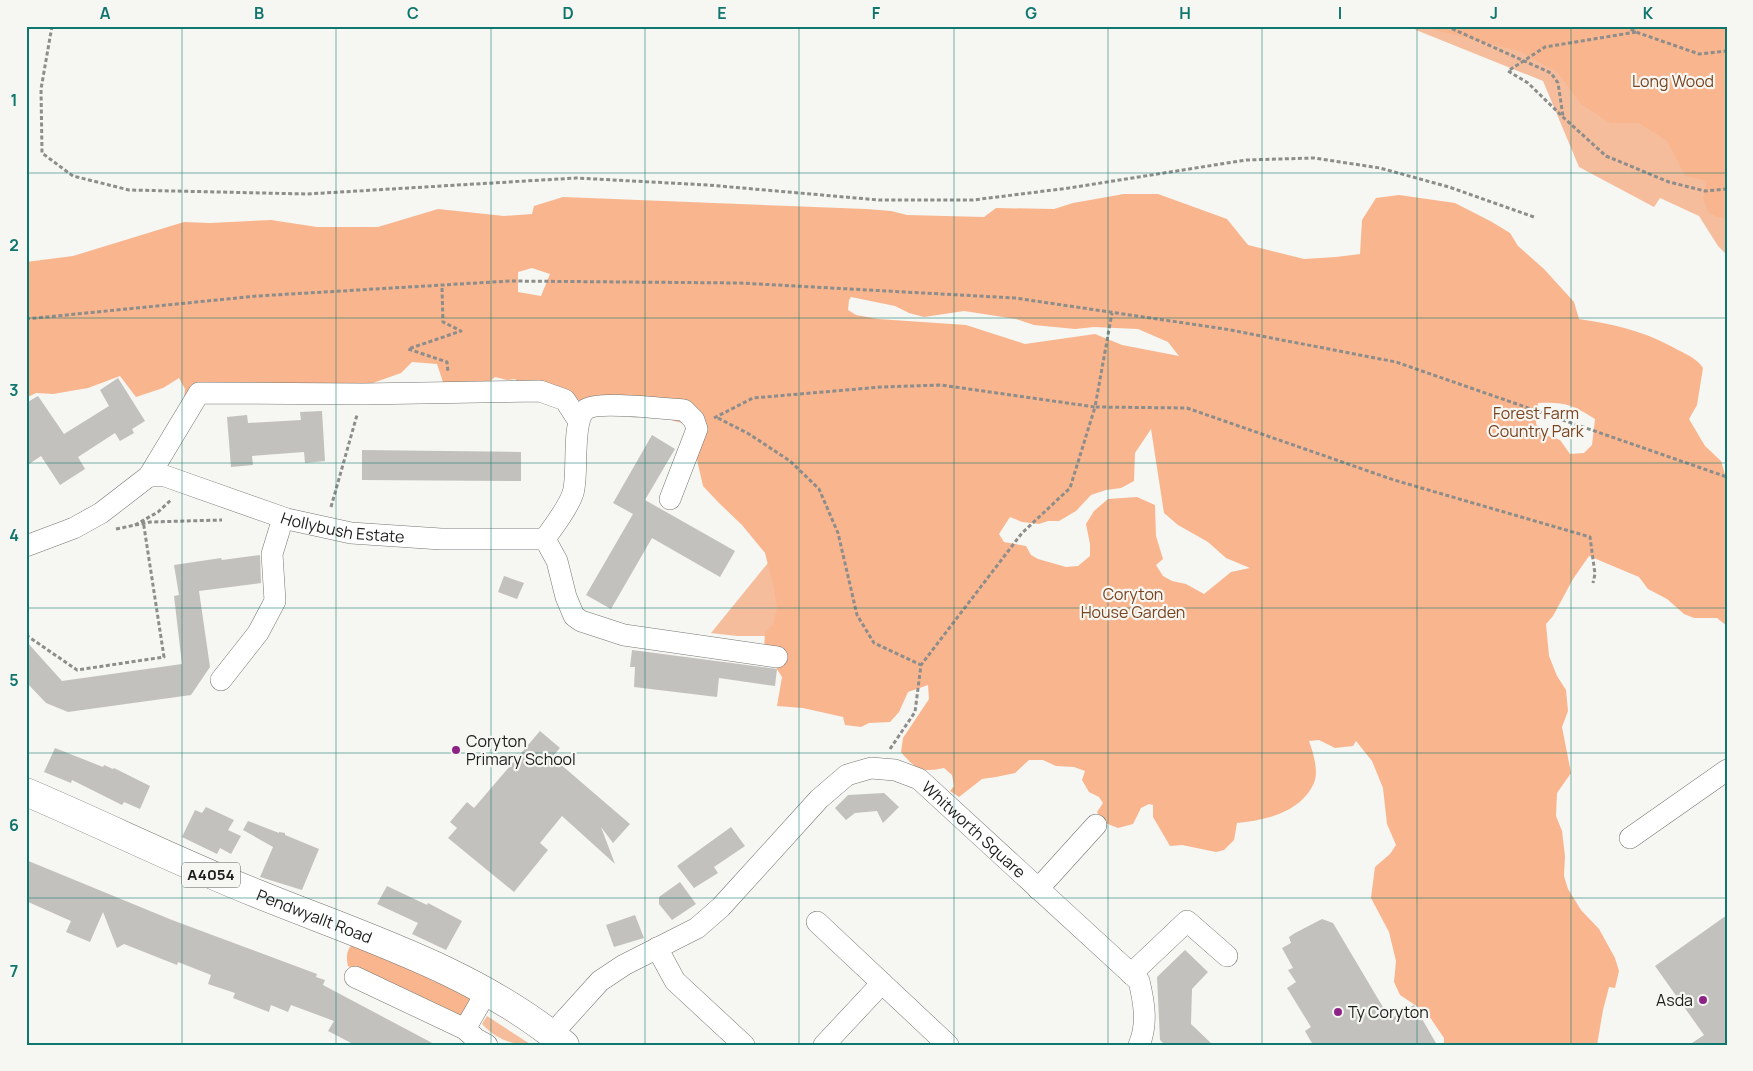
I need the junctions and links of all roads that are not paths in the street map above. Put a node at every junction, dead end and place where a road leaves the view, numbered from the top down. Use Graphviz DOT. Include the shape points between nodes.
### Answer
graph roads {
  1 [pos="578,420"];
  2 [pos="149,476"];
  3 [pos="670,498"];
  4 [pos="283,518"];
  5 [pos="545,539"];
  6 [pos="26,546"];
  7 [pos="777,657"];
  8 [pos="221,680"];
  9 [pos="1727,770"];
  10 [pos="26,792"];
  11 [pos="1096,825"];
  12 [pos="1630,838"];
  13 [pos="1038,889"];
  14 [pos="817,922"];
  15 [pos="656,948"];
  16 [pos="1226,956"];
  17 [pos="1131,974"];
  18 [pos="356,977"];
  19 [pos="882,983"];
  20 [pos="487,991"];
  21 [pos="465,1029"];
  22 [pos="558,1039"];
  23 [pos="488,1045"];
  24 [pos="744,1045"];
  25 [pos="824,1045"];
  26 [pos="948,1045"];
  27 [pos="1139,1045"];
  1 -- 2 [label="street" via="565,400 540,391 199,392"];
  1 -- 3 [label="street" via="586,410 601,405 684,410 694,420 697,430"];
  1 -- 5 [label="street" via="573,492"];
  2 -- 4 [label="street, Hollybush Estate" via="166,476"];
  2 -- 6 [label="street" via="101,513 74,528"];
  4 -- 5 [label="street, Hollybush Estate" via="351,533 442,539"];
  4 -- 8 [label="street" via="272,554 275,601 258,633"];
  5 -- 7 [label="street" via="557,561 571,610 581,621 624,635"];
  9 -- 12 [label="street"];
  10 -- 20 [label="main road, Pendwyallt Road / A4054" via="205,872 432,964"];
  11 -- 13 [label="street"];
  13 -- 15 [label="street, Whitworth Square" via="919,779 894,770 871,768 847,775 819,799 721,907 697,928"];
  13 -- 17 [label="street, Whitworth Square"];
  14 -- 19 [label="street"];
  15 -- 22 [label="street, Whitworth Square" via="600,981"];
  15 -- 24 [label="street" via="676,981"];
  16 -- 17 [label="street" via="1187,922"];
  17 -- 27 [label="street, Whitworth Square" via="1139,981 1144,1002 1144,1033"];
  18 -- 21 [label="street"];
  19 -- 25 [label="street"];
  19 -- 26 [label="street"];
  20 -- 21 [label="street"];
  20 -- 22 [label="main road, Pendwyallt Road / A4054"];
  21 -- 23 [label="street" via="476,1040"];
}
